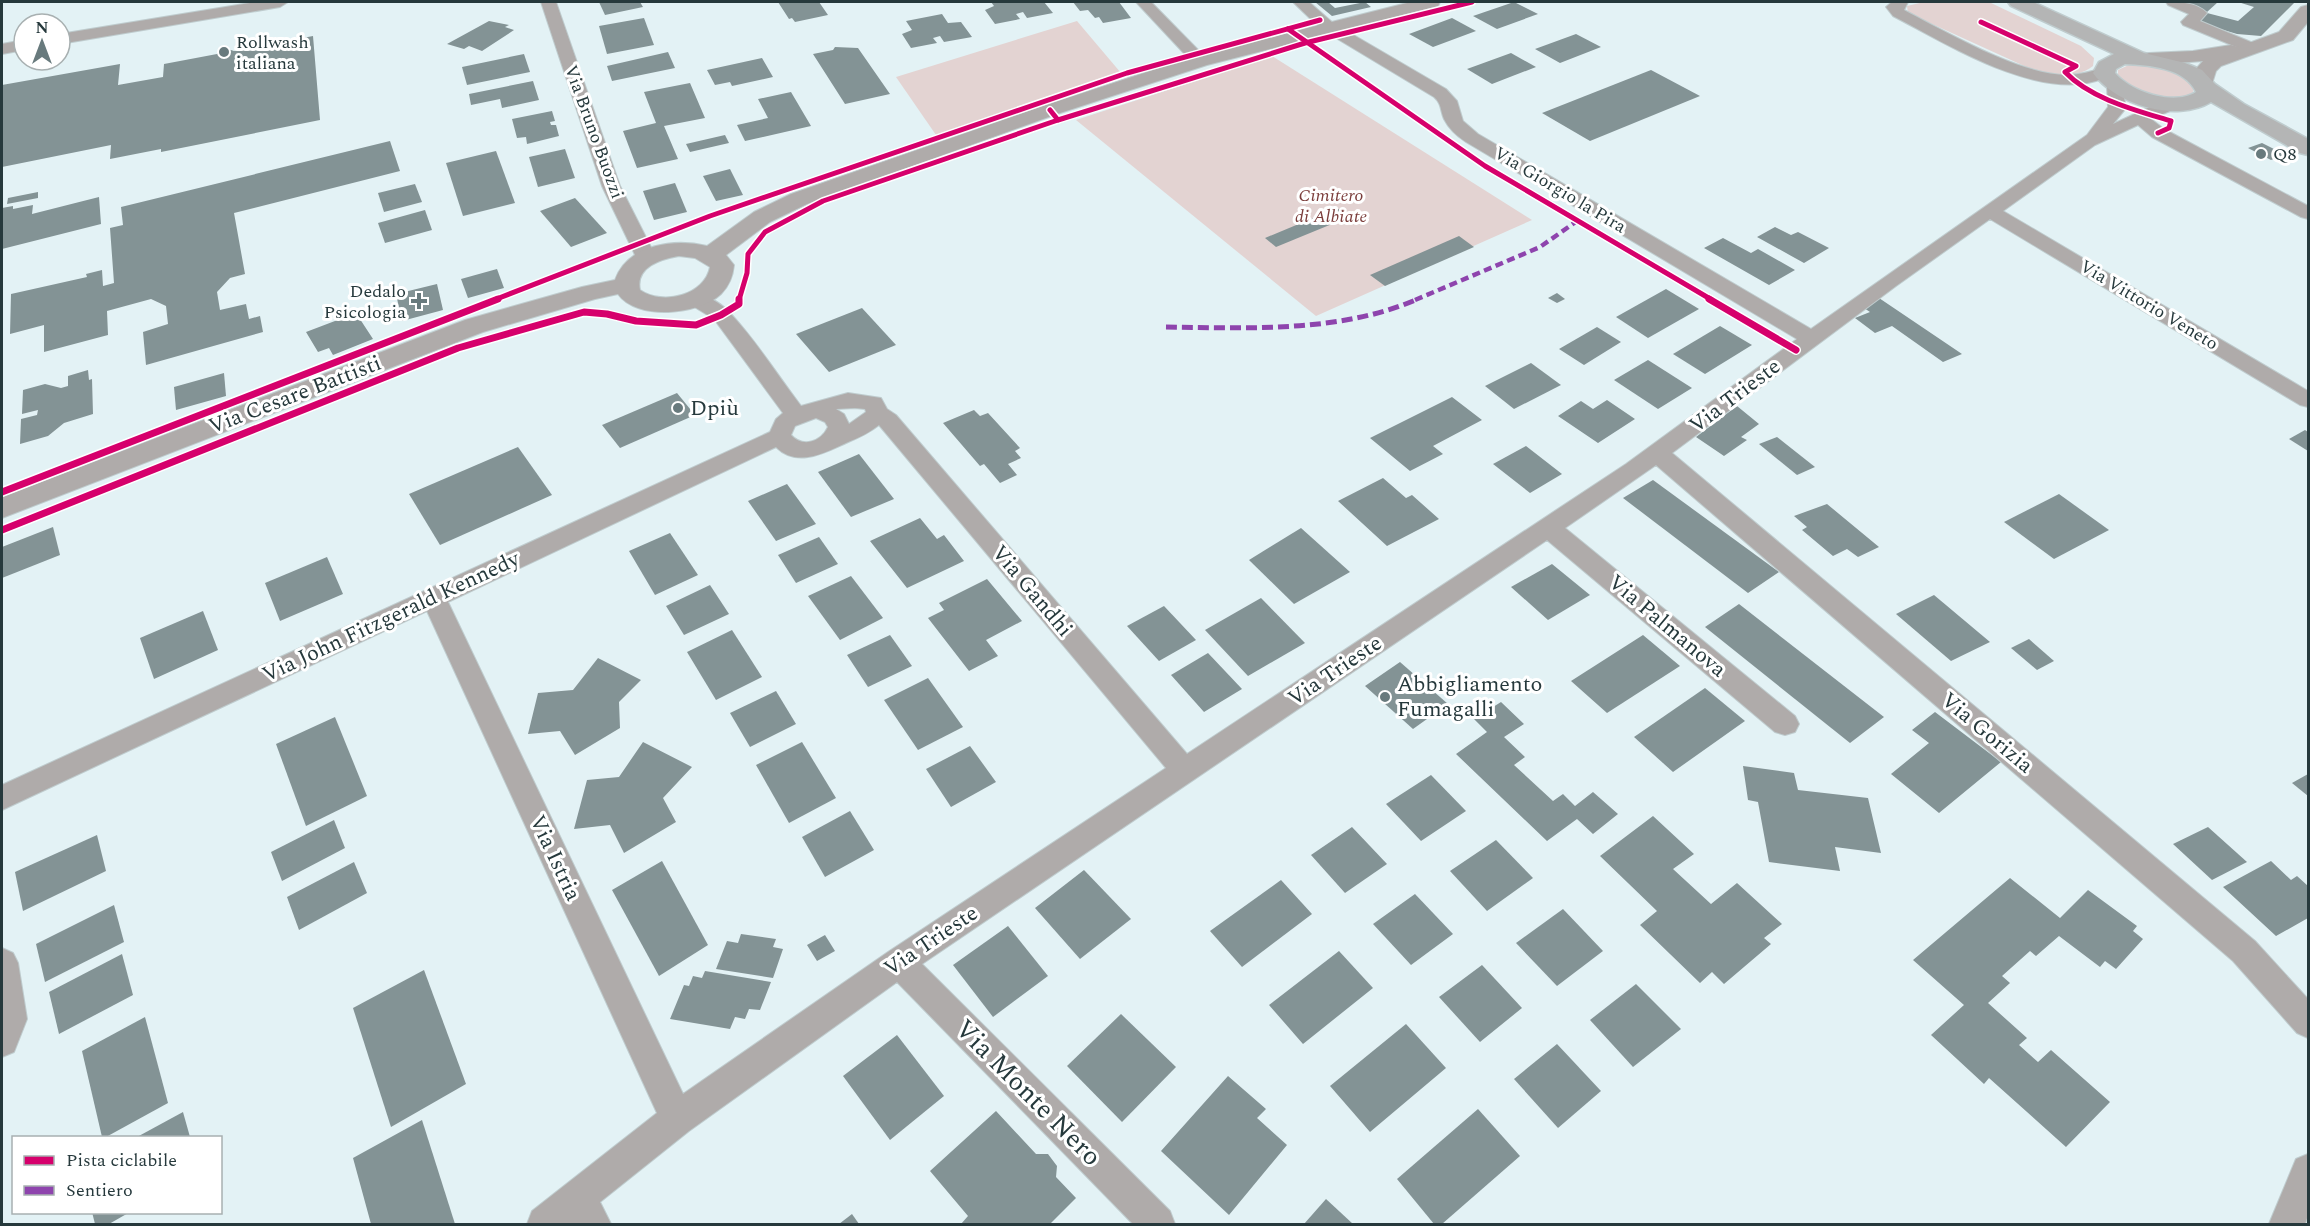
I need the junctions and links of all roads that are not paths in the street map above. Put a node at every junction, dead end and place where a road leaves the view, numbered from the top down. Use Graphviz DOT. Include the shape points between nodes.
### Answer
graph roads {
  1 [pos="280,2"];
  2 [pos="548,2"];
  3 [pos="1143,2"];
  4 [pos="1300,2"];
  5 [pos="1431,2"];
  6 [pos="1895,2"];
  7 [pos="2001,2"];
  8 [pos="2018,2"];
  9 [pos="2174,2"];
  10 [pos="2308,11"];
  11 [pos="1327,27"];
  12 [pos="72,37"];
  13 [pos="2251,48"];
  14 [pos="2144,59"];
  15 [pos="1200,61"];
  16 [pos="2110,73"];
  17 [pos="2206,86"];
  18 [pos="2180,103"];
  19 [pos="2139,118"];
  20 [pos="2272,130"];
  21 [pos="2089,141"];
  22 [pos="2308,148"];
  23 [pos="1990,211"];
  24 [pos="2308,213"];
  25 [pos="711,254"];
  26 [pos="646,259"];
  27 [pos="627,285"];
  28 [pos="695,299"];
  29 [pos="1812,339"];
  30 [pos="2308,400"];
  31 [pos="801,414"];
  32 [pos="878,414"];
  33 [pos="780,436"];
  34 [pos="833,440"];
  35 [pos="1657,453"];
  36 [pos="2,508"];
  37 [pos="1549,528"];
  38 [pos="433,597"];
  39 [pos="1785,724"];
  40 [pos="1185,771"];
  41 [pos="2,798"];
  42 [pos="899,962"];
  43 [pos="2,963"];
  44 [pos="2308,1022"];
  45 [pos="2,1041"];
  46 [pos="677,1119"];
  47 [pos="2308,1171"];
  48 [pos="586,1211"];
  49 [pos="545,1224"];
  50 [pos="1157,1224"];
  51 [pos="2287,1224"];
  1 -- 12 [label="street"];
  2 -- 26 [label="street, Via Bruno Buozzi" via="611,186"];
  3 -- 15 [label="street"];
  4 -- 11 [label="street, Via Giorgio la Pira"];
  5 -- 11 [label="street"];
  6 -- 16 [label="street" via="1898,13 2031,76 2072,80"];
  7 -- 16 [label="main road" via="2085,43"];
  8 -- 14 [label="main road"];
  9 -- 13 [label="street" via="2199,13 2189,22"];
  10 -- 13 [label="street" via="2286,36"];
  11 -- 15 [label="street"];
  11 -- 29 [label="street, Via Giorgio la Pira" via="1440,93 1449,101 1450,118 1472,138"];
  13 -- 14 [label="street" via="2193,57"];
  13 -- 17 [label="street" via="2214,62 2206,69"];
  14 -- 16 [label="main road" via="2123,58"];
  14 -- 17 [label="main road" via="2178,67"];
  15 -- 25 [label="street" via="799,199 762,217"];
  16 -- 18 [label="main road" via="2151,100"];
  16 -- 21 [label="street, Via Trieste" via="2117,108"];
  17 -- 18 [label="main road" via="2206,95"];
  17 -- 20 [label="main road"];
  18 -- 19 [label="street, Via Trieste"];
  18 -- 20 [label="main road"];
  19 -- 21 [label="street, Via Trieste"];
  19 -- 24 [label="street" via="2158,133"];
  20 -- 22 [label="main road"];
  21 -- 23 [label="street, Via Trieste"];
  23 -- 29 [label="street, Via Trieste"];
  23 -- 30 [label="street, Via Vittorio Veneto"];
  25 -- 26 [label="street" via="679,249"];
  25 -- 28 [label="street" via="722,265 722,274 717,284"];
  26 -- 27 [label="street" via="628,276"];
  27 -- 28 [label="street" via="636,299 650,304"];
  27 -- 36 [label="street, Via Cesare Battisti" via="474,326"];
  28 -- 31 [label="street" via="720,315"];
  29 -- 35 [label="street, Via Trieste"];
  31 -- 32 [label="street, Via Gandhi" via="853,398 873,403"];
  31 -- 33 [label="street" via="783,424"];
  31 -- 34 [label="street" via="825,412 837,421 839,427"];
  32 -- 34 [label="street"];
  32 -- 40 [label="street, Via Gandhi" via="888,420"];
  33 -- 34 [label="street" via="788,447 796,450 816,449"];
  33 -- 38 [label="street, Via John Fitzgerald Kennedy"];
  35 -- 37 [label="street, Via Trieste"];
  35 -- 44 [label="street, Via Gorizia" via="2244,951"];
  37 -- 39 [label="street, Via Palmanova"];
  37 -- 40 [label="street, Via Trieste"];
  38 -- 41 [label="street, Via John Fitzgerald Kennedy"];
  38 -- 46 [label="street, Via Istria"];
  40 -- 42 [label="street, Via Trieste"];
  42 -- 46 [label="street, Via Trieste"];
  42 -- 50 [label="street, Via Monte Nero"];
  43 -- 45 [label="street" via="11,1018"];
  46 -- 48 [label="street, Via Trieste"];
  47 -- 51 [label="street"];
  48 -- 49 [label="street, Via Trieste"];
}
